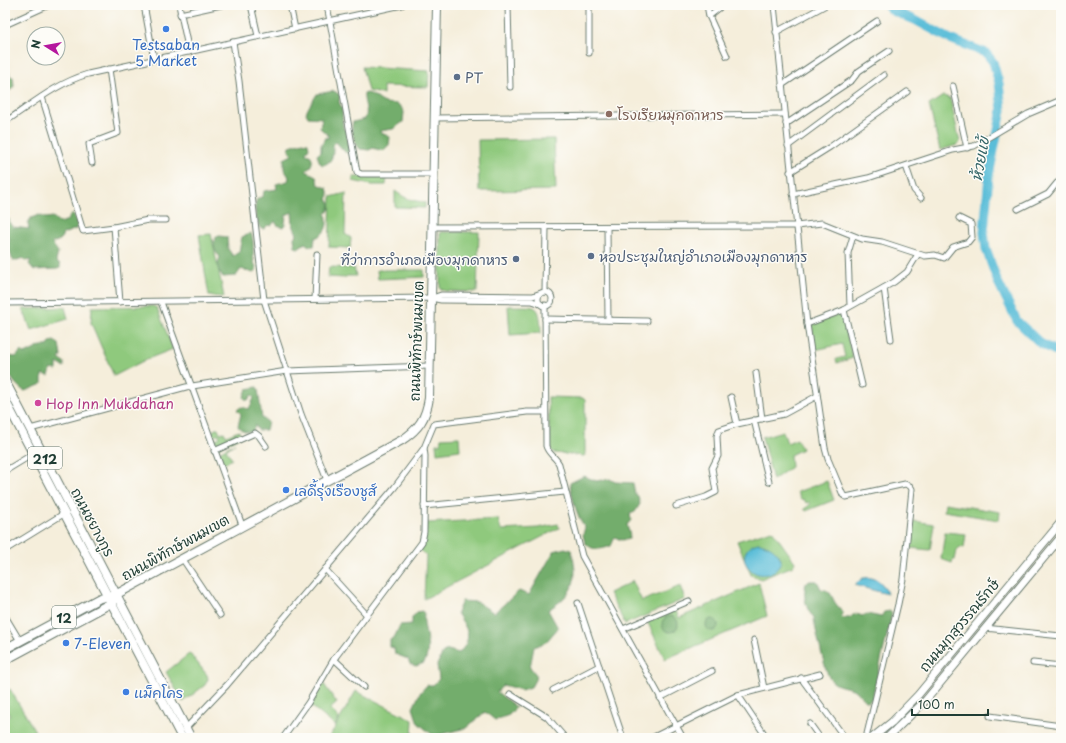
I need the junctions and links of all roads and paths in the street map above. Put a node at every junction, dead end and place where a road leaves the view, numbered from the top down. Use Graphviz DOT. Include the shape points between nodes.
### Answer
graph roads {
  1 [pos="49,5"];
  2 [pos="144,5"];
  3 [pos="179,5"];
  4 [pos="221,5"];
  5 [pos="251,5"];
  6 [pos="290,5"];
  7 [pos="327,5"];
  8 [pos="402,5"];
  9 [pos="437,5"];
  10 [pos="508,5"];
  11 [pos="589,5"];
  12 [pos="707,5"];
  13 [pos="723,5"];
  14 [pos="774,5"];
  15 [pos="826,5"];
  16 [pos="180,14"];
  17 [pos="709,16"];
  18 [pos="330,21"];
  19 [pos="877,21"];
  20 [pos="5,26"];
  21 [pos="295,28"];
  22 [pos="776,32"];
  23 [pos="258,36"];
  24 [pos="233,42"];
  25 [pos="889,51"];
  26 [pos="189,52"];
  27 [pos="589,53"];
  28 [pos="727,56"];
  29 [pos="154,60"];
  30 [pos="110,69"];
  31 [pos="884,75"];
  32 [pos="782,85"];
  33 [pos="953,86"];
  34 [pos="510,87"];
  35 [pos="907,92"];
  36 [pos="42,97"];
  37 [pos="1061,100"];
  38 [pos="785,114"];
  39 [pos="435,118"];
  40 [pos="5,122"];
  41 [pos="786,124"];
  42 [pos="788,146"];
  43 [pos="967,148"];
  44 [pos="92,164"];
  45 [pos="906,166"];
  46 [pos="790,172"];
  47 [pos="434,174"];
  48 [pos="1061,181"];
  49 [pos="793,194"];
  50 [pos="921,198"];
  51 [pos="1018,209"];
  52 [pos="959,218"];
  53 [pos="166,220"];
  54 [pos="114,226"];
  55 [pos="432,226"];
  56 [pos="546,226"];
  57 [pos="796,226"];
  58 [pos="607,227"];
  59 [pos="853,236"];
  60 [pos="317,254"];
  61 [pos="918,254"];
  62 [pos="884,288"];
  63 [pos="543,292"];
  64 [pos="431,298"];
  65 [pos="315,299"];
  66 [pos="264,300"];
  67 [pos="120,302"];
  68 [pos="161,302"];
  69 [pos="5,303"];
  70 [pos="543,304"];
  71 [pos="850,306"];
  72 [pos="844,310"];
  73 [pos="545,319"];
  74 [pos="608,320"];
  75 [pos="647,321"];
  76 [pos="807,324"];
  77 [pos="891,339"];
  78 [pos="429,366"];
  79 [pos="287,371"];
  80 [pos="756,373"];
  81 [pos="5,381"];
  82 [pos="862,385"];
  83 [pos="191,386"];
  84 [pos="817,396"];
  85 [pos="731,397"];
  86 [pos="5,400"];
  87 [pos="545,412"];
  88 [pos="762,419"];
  89 [pos="754,420"];
  90 [pos="738,424"];
  91 [pos="30,429"];
  92 [pos="266,446"];
  93 [pos="424,448"];
  94 [pos="214,452"];
  95 [pos="33,454"];
  96 [pos="5,471"];
  97 [pos="327,480"];
  98 [pos="770,482"];
  99 [pos="565,492"];
  100 [pos="424,506"];
  101 [pos="676,506"];
  102 [pos="65,513"];
  103 [pos="1061,522"];
  104 [pos="242,525"];
  105 [pos="1061,537"];
  106 [pos="5,550"];
  107 [pos="182,558"];
  108 [pos="325,569"];
  109 [pos="117,594"];
  110 [pos="109,599"];
  111 [pos="689,601"];
  112 [pos="578,603"];
  113 [pos="366,614"];
  114 [pos="220,615"];
  115 [pos="5,616"];
  116 [pos="985,628"];
  117 [pos="623,629"];
  118 [pos="966,636"];
  119 [pos="1061,636"];
  120 [pos="754,640"];
  121 [pos="20,641"];
  122 [pos="973,643"];
  123 [pos="5,649"];
  124 [pos="334,659"];
  125 [pos="5,660"];
  126 [pos="1033,663"];
  127 [pos="599,666"];
  128 [pos="1061,666"];
  129 [pos="712,671"];
  130 [pos="820,674"];
  131 [pos="801,678"];
  132 [pos="364,687"];
  133 [pos="764,688"];
  134 [pos="553,690"];
  135 [pos="510,694"];
  136 [pos="738,695"];
  137 [pos="660,698"];
  138 [pos="990,716"];
  139 [pos="810,724"];
  140 [pos="676,725"];
  141 [pos="1061,726"];
  142 [pos="186,728"];
  143 [pos="181,738"];
  144 [pos="191,738"];
  145 [pos="283,738"];
  146 [pos="565,738"];
  147 [pos="623,738"];
  148 [pos="652,738"];
  149 [pos="683,738"];
  150 [pos="767,738"];
  151 [pos="820,738"];
  152 [pos="845,738"];
  153 [pos="866,738"];
  154 [pos="872,738"];
  155 [pos="887,738"];
  1 -- 20 [label="street"];
  2 -- 29 [label="street"];
  3 -- 16 [label="street"];
  4 -- 16 [label="street"];
  5 -- 23 [label="street"];
  6 -- 21 [label="street"];
  7 -- 18 [label="street"];
  8 -- 18 [label="street"];
  9 -- 39 [label="main road, ถนนพิทักษ์พนมเขต"];
  10 -- 34 [label="street"];
  11 -- 27 [label="street"];
  12 -- 17 [label="street"];
  13 -- 17 [label="street"];
  14 -- 22 [label="street"];
  15 -- 22 [label="street"];
  16 -- 26 [label="street"];
  17 -- 28 [label="street"];
  18 -- 21 [label="street"];
  18 -- 47 [label="street" via="357,174"];
  19 -- 32 [label="street"];
  21 -- 23 [label="street"];
  22 -- 32 [label="street"];
  23 -- 24 [label="street"];
  24 -- 26 [label="street"];
  24 -- 66 [label="street"];
  25 -- 41 [label="street" via="859,71 852,80"];
  26 -- 29 [label="street"];
  29 -- 30 [label="street"];
  30 -- 36 [label="street" via="70,80"];
  30 -- 44 [label="street" via="118,133 89,144"];
  31 -- 42 [label="street"];
  32 -- 38 [label="street"];
  33 -- 43 [label="street"];
  35 -- 46 [label="street"];
  36 -- 40 [label="street"];
  36 -- 54 [label="street" via="83,231"];
  37 -- 43 [label="street"];
  38 -- 39 [label="street"];
  38 -- 41 [label="street"];
  39 -- 47 [label="main road, ถนนพิทักษ์พนมเขต"];
  41 -- 42 [label="street"];
  42 -- 46 [label="street"];
  43 -- 45 [label="street" via="953,150"];
  45 -- 49 [label="street" via="868,178"];
  45 -- 50 [label="street" via="914,190"];
  46 -- 49 [label="street"];
  47 -- 55 [label="main road, ถนนพิทักษ์พนมเขต"];
  48 -- 51 [label="street" via="1048,194"];
  49 -- 57 [label="street"];
  52 -- 61 [label="street" via="971,224 970,240 953,247 945,258"];
  53 -- 54 [label="street" via="148,220"];
  54 -- 67 [label="street"];
  55 -- 56 [label="street"];
  55 -- 64 [label="main road, ถนนพิทักษ์พนมเขต"];
  56 -- 58 [label="street"];
  56 -- 63 [label="street"];
  57 -- 58 [label="street"];
  57 -- 59 [label="street" via="822,223"];
  57 -- 76 [label="street"];
  58 -- 74 [label="street"];
  59 -- 61 [label="street"];
  59 -- 71 [label="street" via="848,253"];
  60 -- 65 [label="street"];
  61 -- 62 [label="street" via="914,264 903,276"];
  62 -- 71 [label="street"];
  62 -- 77 [label="street"];
  63 -- 64 [label="street" via="533,296 441,295"];
  63 -- 70 [label="street" via="539,297"];
  63 -- 70 [label="street" via="549,293 552,299 551,303"];
  64 -- 65 [label="street"];
  64 -- 70 [label="street" via="532,301"];
  64 -- 78 [label="main road, ถนนพิทักษ์พนมเขต"];
  65 -- 66 [label="street"];
  66 -- 68 [label="street"];
  66 -- 79 [label="street"];
  67 -- 68 [label="street"];
  67 -- 69 [label="street"];
  68 -- 83 [label="street"];
  70 -- 73 [label="street"];
  71 -- 72 [label="street"];
  72 -- 76 [label="street"];
  72 -- 82 [label="street"];
  73 -- 74 [label="street"];
  73 -- 87 [label="street"];
  74 -- 75 [label="street"];
  76 -- 84 [label="street"];
  78 -- 79 [label="street"];
  78 -- 97 [label="main road, ถนนพิทักษ์พนมเขต" via="428,408 417,429 402,440"];
  79 -- 83 [label="street"];
  79 -- 97 [label="street"];
  80 -- 88 [label="street"];
  81 -- 91 [label="main road, ถนนชยางกูร / 212"];
  83 -- 91 [label="street"];
  83 -- 94 [label="street"];
  84 -- 88 [label="street" via="784,414"];
  84 -- 153 [label="street" via="828,459 843,496 905,484 912,489 900,598"];
  85 -- 90 [label="street"];
  86 -- 95 [label="main road, ถนนชยางกูร / 212"];
  87 -- 93 [label="street" via="437,422 431,427"];
  87 -- 99 [label="street" via="546,446 559,464"];
  88 -- 89 [label="street"];
  89 -- 90 [label="street"];
  89 -- 98 [label="street"];
  90 -- 101 [label="street" via="723,428 718,433 718,456 712,468 716,492"];
  91 -- 109 [label="main road, ถนนชยางกูร / 212"];
  92 -- 94 [label="street" via="255,433"];
  93 -- 100 [label="street"];
  93 -- 108 [label="street" via="394,488"];
  94 -- 104 [label="street"];
  95 -- 96 [label="street"];
  95 -- 102 [label="main road, ถนนชยางกูร / 212"];
  97 -- 104 [label="main road, ถนนพิทักษ์พนมเขต"];
  99 -- 100 [label="street"];
  99 -- 117 [label="street" via="582,556"];
  100 -- 113 [label="street" via="422,542"];
  102 -- 106 [label="street"];
  102 -- 110 [label="main road, ถนนชยางกูร / 212"];
  103 -- 118 [label="main road, ถนนมุกสุวรรณรักษ์"];
  104 -- 107 [label="main road, ถนนพิทักษ์พนมเขต"];
  105 -- 116 [label="main road, ถนนมุกสุวรรณรักษ์"];
  107 -- 109 [label="main road, ถนนพิทักษ์พนมเขต"];
  107 -- 114 [label="street"];
  108 -- 113 [label="street"];
  108 -- 142 [label="street" via="227,685"];
  109 -- 110 [label="main road"];
  109 -- 142 [label="main road, ถนนชยางกูร / 212"];
  110 -- 121 [label="main road, 12"];
  110 -- 125 [label="main road, 12"];
  110 -- 143 [label="main road, ถนนชยางกูร / 212"];
  111 -- 117 [label="street"];
  112 -- 127 [label="street"];
  113 -- 124 [label="street"];
  115 -- 121 [label="street"];
  116 -- 119 [label="street"];
  116 -- 122 [label="main road, ถนนมุกสุวรรณรักษ์"];
  117 -- 137 [label="street"];
  118 -- 122 [label="main road"];
  118 -- 154 [label="main road, ถนนมุกสุวรรณรักษ์" via="906,708"];
  120 -- 133 [label="street"];
  121 -- 123 [label="main road, 12"];
  122 -- 155 [label="main road, ถนนมุกสุวรรณรักษ์" via="926,700"];
  124 -- 132 [label="street"];
  124 -- 145 [label="street" via="308,703"];
  126 -- 128 [label="street"];
  127 -- 134 [label="street"];
  127 -- 147 [label="street"];
  129 -- 137 [label="street"];
  130 -- 131 [label="street"];
  131 -- 133 [label="street"];
  131 -- 152 [label="street"];
  133 -- 136 [label="street"];
  135 -- 146 [label="street" via="546,717"];
  136 -- 140 [label="street"];
  136 -- 150 [label="street"];
  137 -- 140 [label="street"];
  138 -- 141 [label="street"];
  139 -- 151 [label="street"];
  140 -- 148 [label="street"];
  140 -- 149 [label="street"];
  142 -- 144 [label="main road, ถนนชยางกูร / 212"];
}
